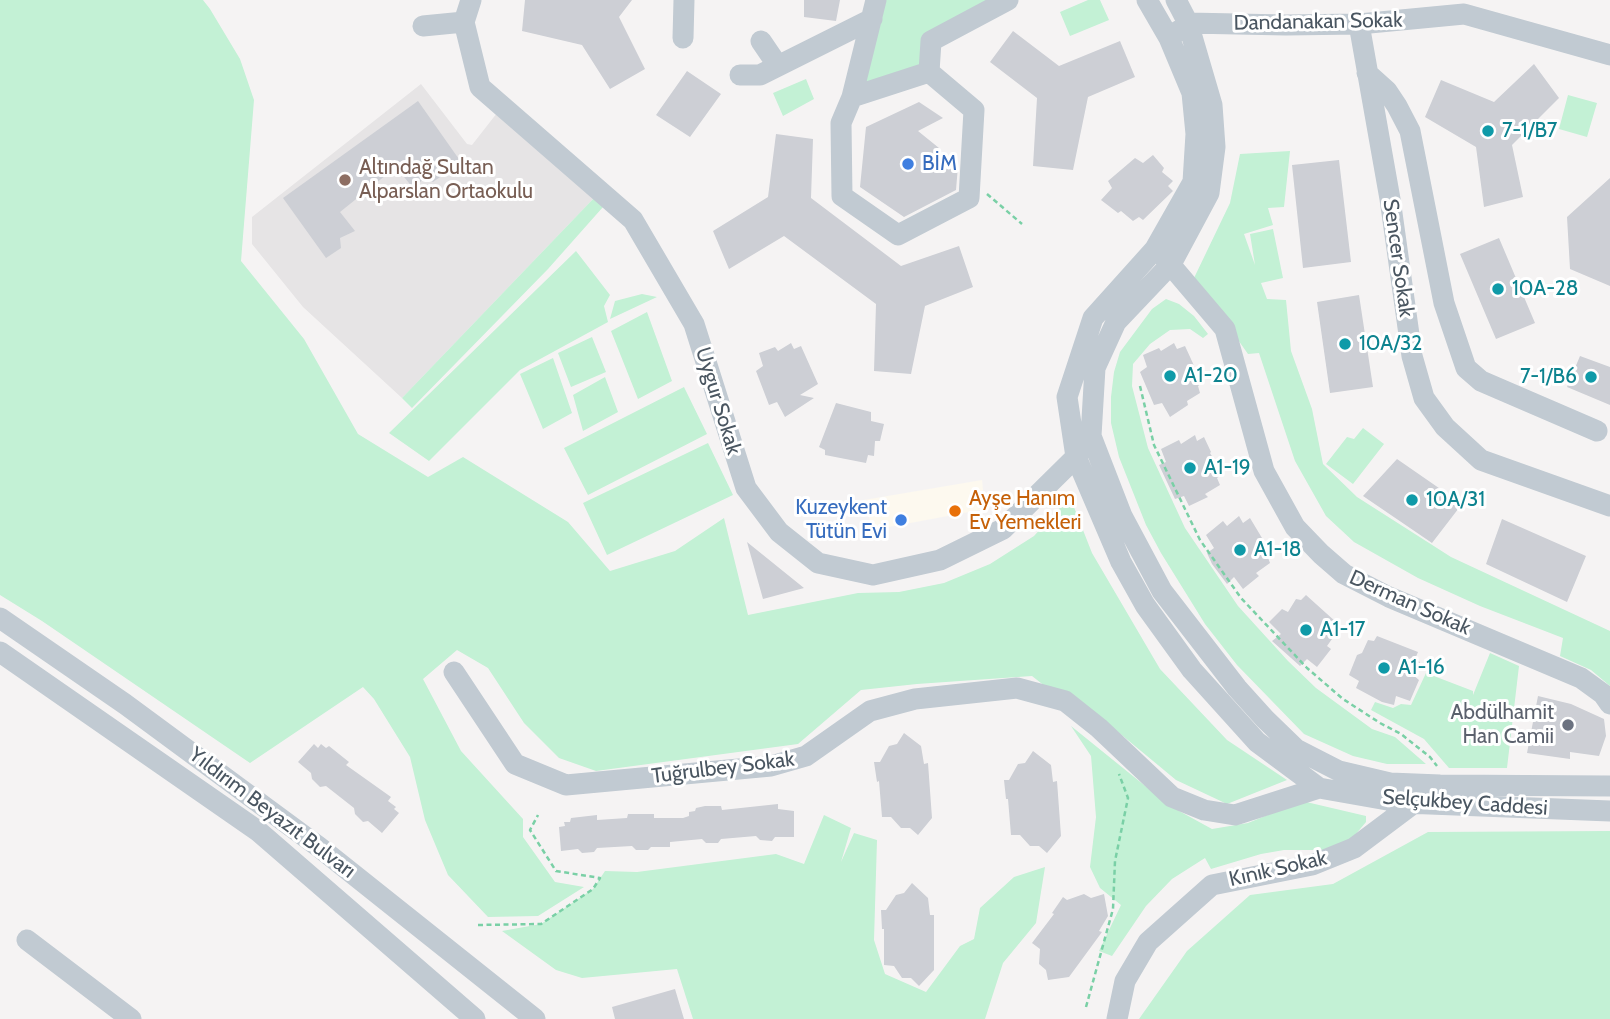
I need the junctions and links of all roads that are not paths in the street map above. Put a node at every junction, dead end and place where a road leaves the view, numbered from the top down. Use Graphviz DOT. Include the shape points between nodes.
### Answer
graph roads {
  1 [pos="471,0"];
  2 [pos="684,0"];
  3 [pos="1008,0"];
  4 [pos="1147,0"];
  5 [pos="1175,0"];
  6 [pos="874,9"];
  7 [pos="464,22"];
  8 [pos="1188,23"];
  9 [pos="1359,24"];
  10 [pos="423,26"];
  11 [pos="683,37"];
  12 [pos="1170,38"];
  13 [pos="761,41"];
  14 [pos="1610,55"];
  15 [pos="778,66"];
  16 [pos="929,72"];
  17 [pos="1367,73"];
  18 [pos="740,75"];
  19 [pos="852,97"];
  20 [pos="1155,249"];
  21 [pos="1171,264"];
  22 [pos="1597,431"];
  23 [pos="1091,436"];
  24 [pos="1076,457"];
  25 [pos="1610,506"];
  26 [pos="0,618"];
  27 [pos="0,652"];
  28 [pos="454,672"];
  29 [pos="1610,704"];
  30 [pos="1610,786"];
  31 [pos="1319,788"];
  32 [pos="1441,791"];
  33 [pos="1414,803"];
  34 [pos="1610,811"];
  35 [pos="27,940"];
  36 [pos="131,1019"];
  37 [pos="475,1019"];
  38 [pos="535,1019"];
  39 [pos="1117,1019"];
  1 -- 7 [label="street"];
  2 -- 11 [label="street"];
  3 -- 16 [label="street" via="931,41"];
  4 -- 12 [label="street, Selçukbey Caddesi"];
  5 -- 8 [label="street, Selçukbey Caddesi"];
  6 -- 15 [label="street"];
  6 -- 19 [label="street"];
  7 -- 10 [label="street"];
  7 -- 24 [label="street, Uygur Sokak" via="480,87 633,220 694,324 746,488 779,531 818,564 873,575 940,560 1003,529"];
  8 -- 9 [label="street, Dandanakan Sokak"];
  8 -- 12 [label="street"];
  8 -- 21 [label="street, Selçukbey Caddesi" via="1212,105 1215,148 1209,193"];
  9 -- 14 [label="street, Dandanakan Sokak" via="1464,15"];
  9 -- 17 [label="street, Sencer Sokak"];
  12 -- 20 [label="street, Selçukbey Caddesi" via="1192,93 1196,134 1192,182"];
  13 -- 15 [label="street"];
  15 -- 18 [label="street" via="760,75"];
  16 -- 19 [label="street"];
  16 -- 19 [label="street" via="974,110 969,198 898,235 842,196 841,123"];
  17 -- 22 [label="street" via="1387,91 1410,131 1441,294 1466,368 1481,381"];
  17 -- 25 [label="street, Sencer Sokak" via="1412,356 1424,398 1481,460"];
  20 -- 21 [label="street, Derman Sokak"];
  20 -- 24 [label="street, Selçukbey Caddesi" via="1093,318 1067,397"];
  21 -- 23 [label="street, Selçukbey Caddesi" via="1116,323 1095,368"];
  21 -- 29 [label="street, Derman Sokak" via="1225,329 1264,471 1295,527 1321,554 1344,573 1389,597 1581,678"];
  23 -- 24 [label="street, Uygur Sokak"];
  23 -- 32 [label="street, Selçukbey Caddesi" via="1122,516 1161,591 1265,719 1296,749 1339,771"];
  24 -- 31 [label="street, Selçukbey Caddesi" via="1121,562 1145,605 1192,670 1257,742"];
  26 -- 38 [label="street, Yıldırım Beyazıt Bulvarı" via="319,847"];
  27 -- 37 [label="street, Yıldırım Beyazıt Bulvarı" via="258,831"];
  28 -- 31 [label="street, Tuğrulbey Sokak" via="515,764 566,785 771,766 806,756 870,711 915,699 1017,688 1065,701 1172,797 1204,810 1235,815"];
  30 -- 32 [label="street, Selçukbey Caddesi"];
  31 -- 33 [label="street, Selçukbey Caddesi"];
  32 -- 33 [label="street, Selçukbey Caddesi"];
  32 -- 34 [label="street, Selçukbey Caddesi"];
  33 -- 39 [label="street, Kınık Sokak" via="1354,848 1312,865 1212,885 1148,942 1125,981"];
  35 -- 36 [label="street"];
}
